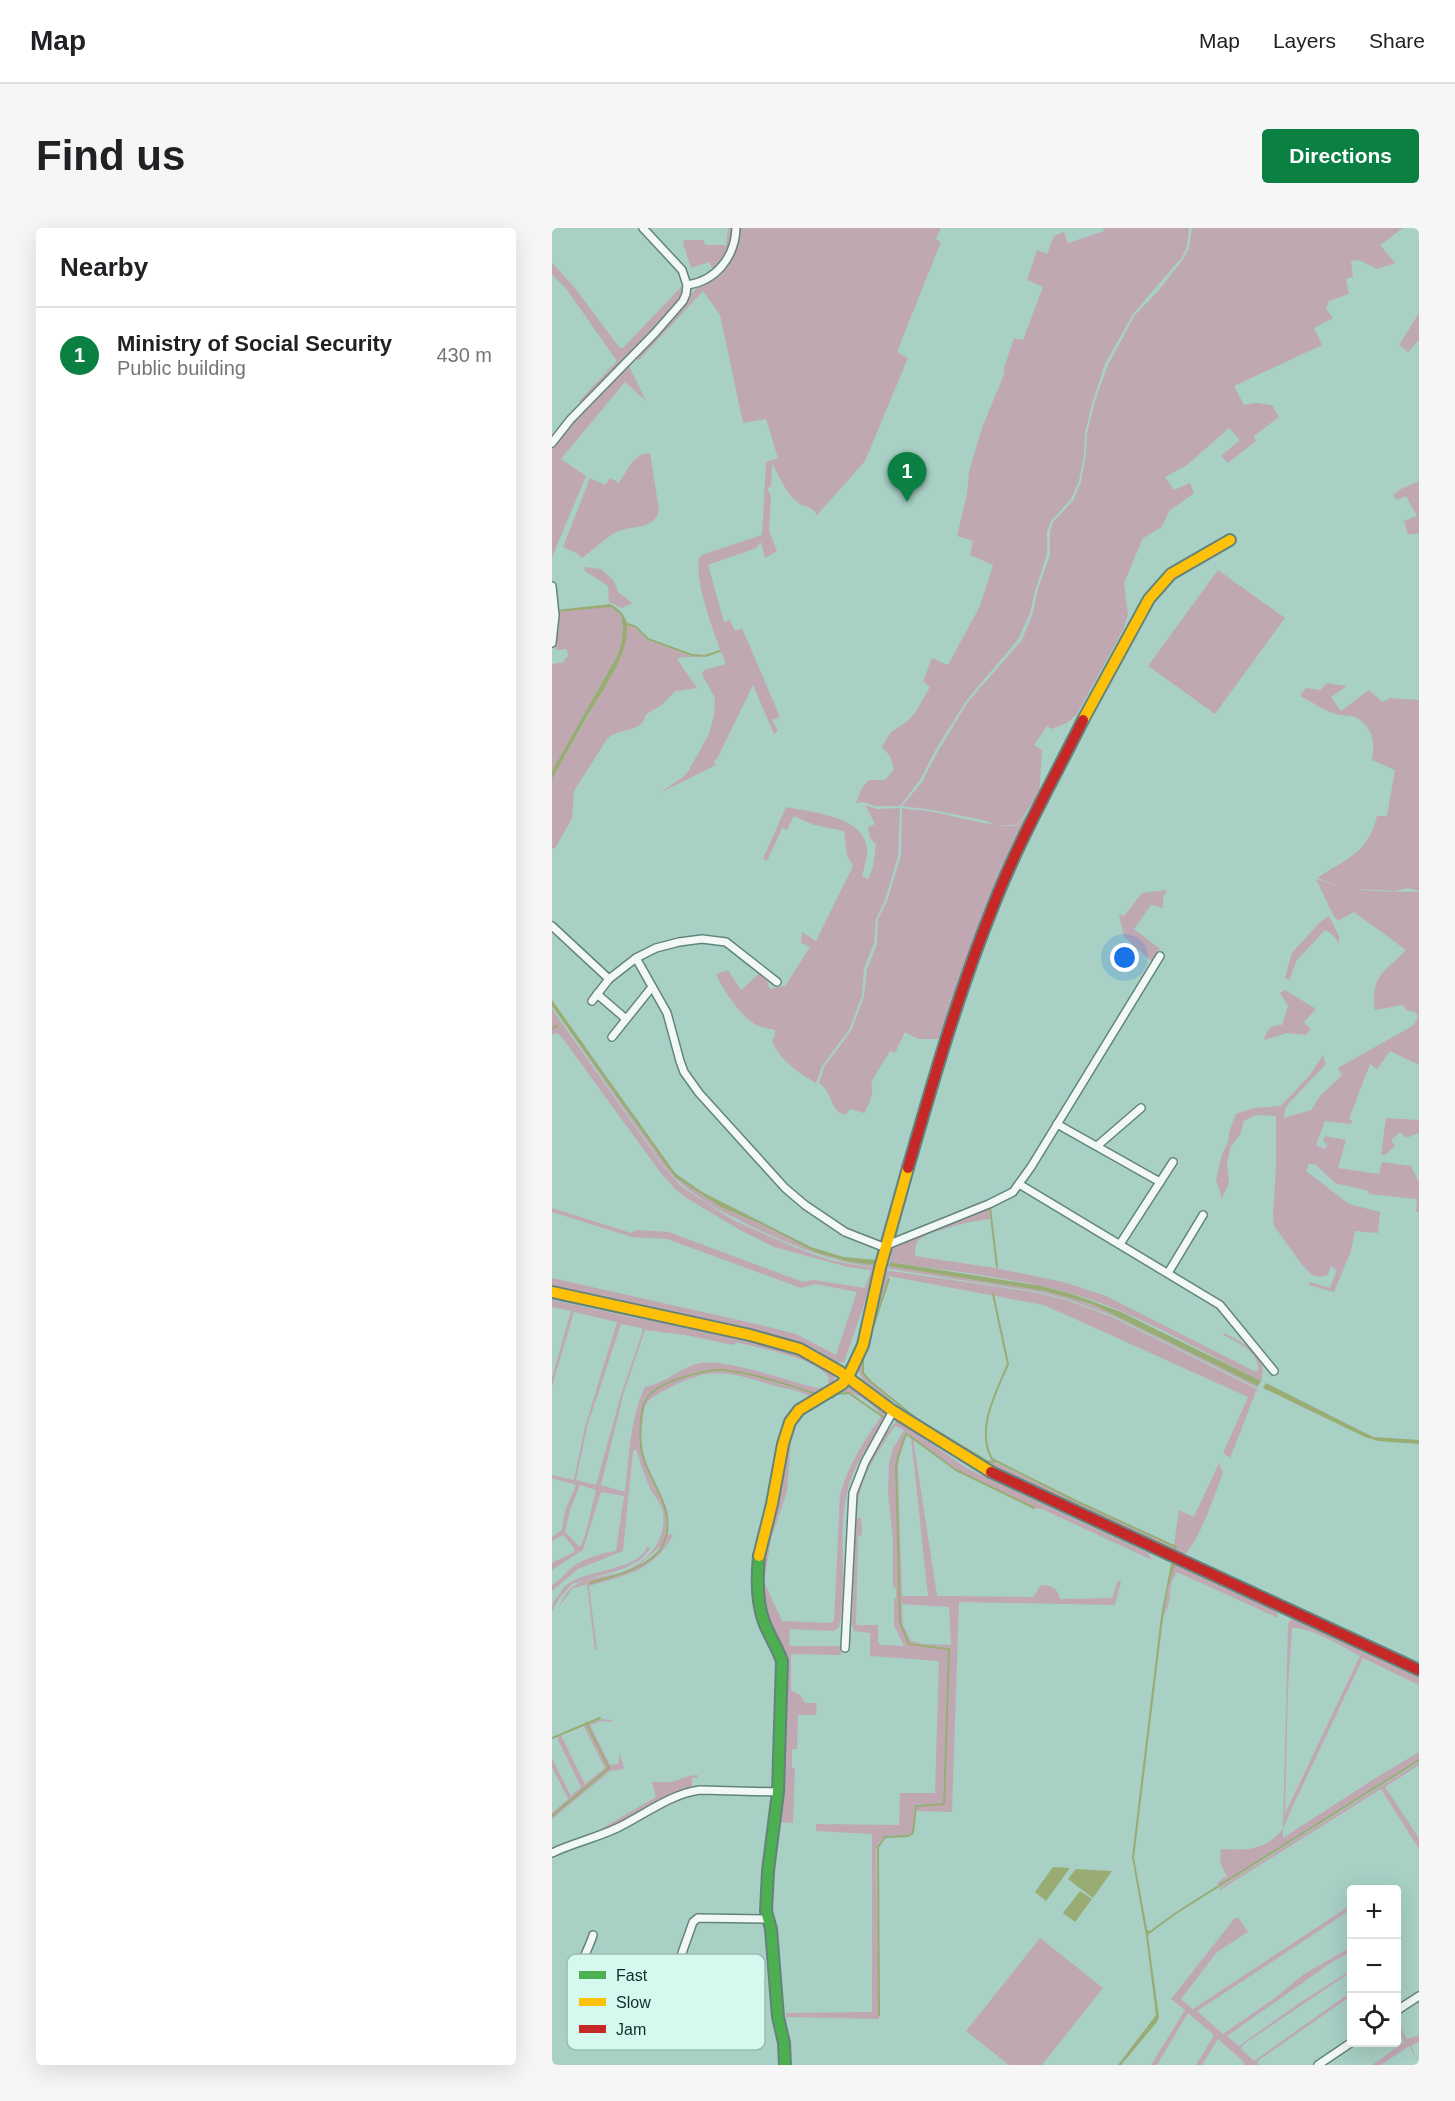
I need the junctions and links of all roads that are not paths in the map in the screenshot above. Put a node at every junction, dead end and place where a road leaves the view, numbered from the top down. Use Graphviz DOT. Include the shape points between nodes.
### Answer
graph roads {
  1 [pos="643,228"];
  2 [pos="736,228"];
  3 [pos="687,285"];
  4 [pos="552,443"];
  5 [pos="1230,540"];
  6 [pos="552,586"];
  7 [pos="552,643"];
  8 [pos="552,926"];
  9 [pos="1160,956"];
  10 [pos="636,958"];
  11 [pos="609,979"];
  12 [pos="777,982"];
  13 [pos="652,987"];
  14 [pos="597,994"];
  15 [pos="592,1001"];
  16 [pos="626,1019"];
  17 [pos="612,1036"];
  18 [pos="1141,1108"];
  19 [pos="1057,1124"];
  20 [pos="1097,1146"];
  21 [pos="1173,1162"];
  22 [pos="1160,1182"];
  23 [pos="1019,1184"];
  24 [pos="1203,1215"];
  25 [pos="1120,1244"];
  26 [pos="886,1246"];
  27 [pos="1168,1273"];
  28 [pos="552,1292"];
  29 [pos="1274,1371"];
  30 [pos="848,1377"];
  31 [pos="893,1411"];
  32 [pos="845,1648"];
  33 [pos="1419,1670"];
  34 [pos="778,1792"];
  35 [pos="552,1853"];
  36 [pos="767,1919"];
  37 [pos="593,1935"];
  38 [pos="587,1954"];
  39 [pos="682,1954"];
  40 [pos="1419,1996"];
  41 [pos="1401,2008"];
  42 [pos="1347,2046"];
  43 [pos="785,2065"];
  44 [pos="1318,2065"];
  1 -- 3 [label="street" via="677,264"];
  2 -- 3 [label="street" via="735,243 720,268 699,283"];
  3 -- 4 [label="street" via="683,301"];
  5 -- 26 [label="street" via="1171,574 1149,599 1022,841 992,908 942,1045"];
  6 -- 7 [label="street"];
  8 -- 11 [label="street"];
  9 -- 19 [label="street"];
  10 -- 11 [label="street"];
  10 -- 12 [label="street" via="679,942 726,942"];
  10 -- 13 [label="street"];
  11 -- 14 [label="street"];
  13 -- 16 [label="street"];
  13 -- 26 [label="street" via="668,1013 684,1072 766,1168 805,1205 845,1232"];
  14 -- 15 [label="street"];
  14 -- 16 [label="street"];
  16 -- 17 [label="street"];
  18 -- 20 [label="street"];
  19 -- 20 [label="street"];
  19 -- 23 [label="street"];
  20 -- 22 [label="street"];
  21 -- 22 [label="street"];
  22 -- 25 [label="street"];
  23 -- 25 [label="street"];
  23 -- 26 [label="street" via="1013,1192 989,1204"];
  24 -- 27 [label="street"];
  25 -- 27 [label="street"];
  26 -- 30 [label="street" via="863,1345"];
  27 -- 29 [label="street" via="1220,1305"];
  28 -- 30 [label="street" via="800,1349"];
  30 -- 31 [label="street"];
  30 -- 34 [label="street" via="799,1410 790,1422 759,1556 757,1577 764,1622 782,1661"];
  31 -- 32 [label="street" via="853,1493"];
  31 -- 33 [label="street" via="1002,1478"];
  34 -- 35 [label="street" via="688,1791 617,1828"];
  34 -- 36 [label="street" via="768,1871"];
  36 -- 39 [label="street" via="698,1918"];
  36 -- 43 [label="street"];
  37 -- 38 [label="street"];
  40 -- 41 [label="street"];
  42 -- 44 [label="street"];
}
